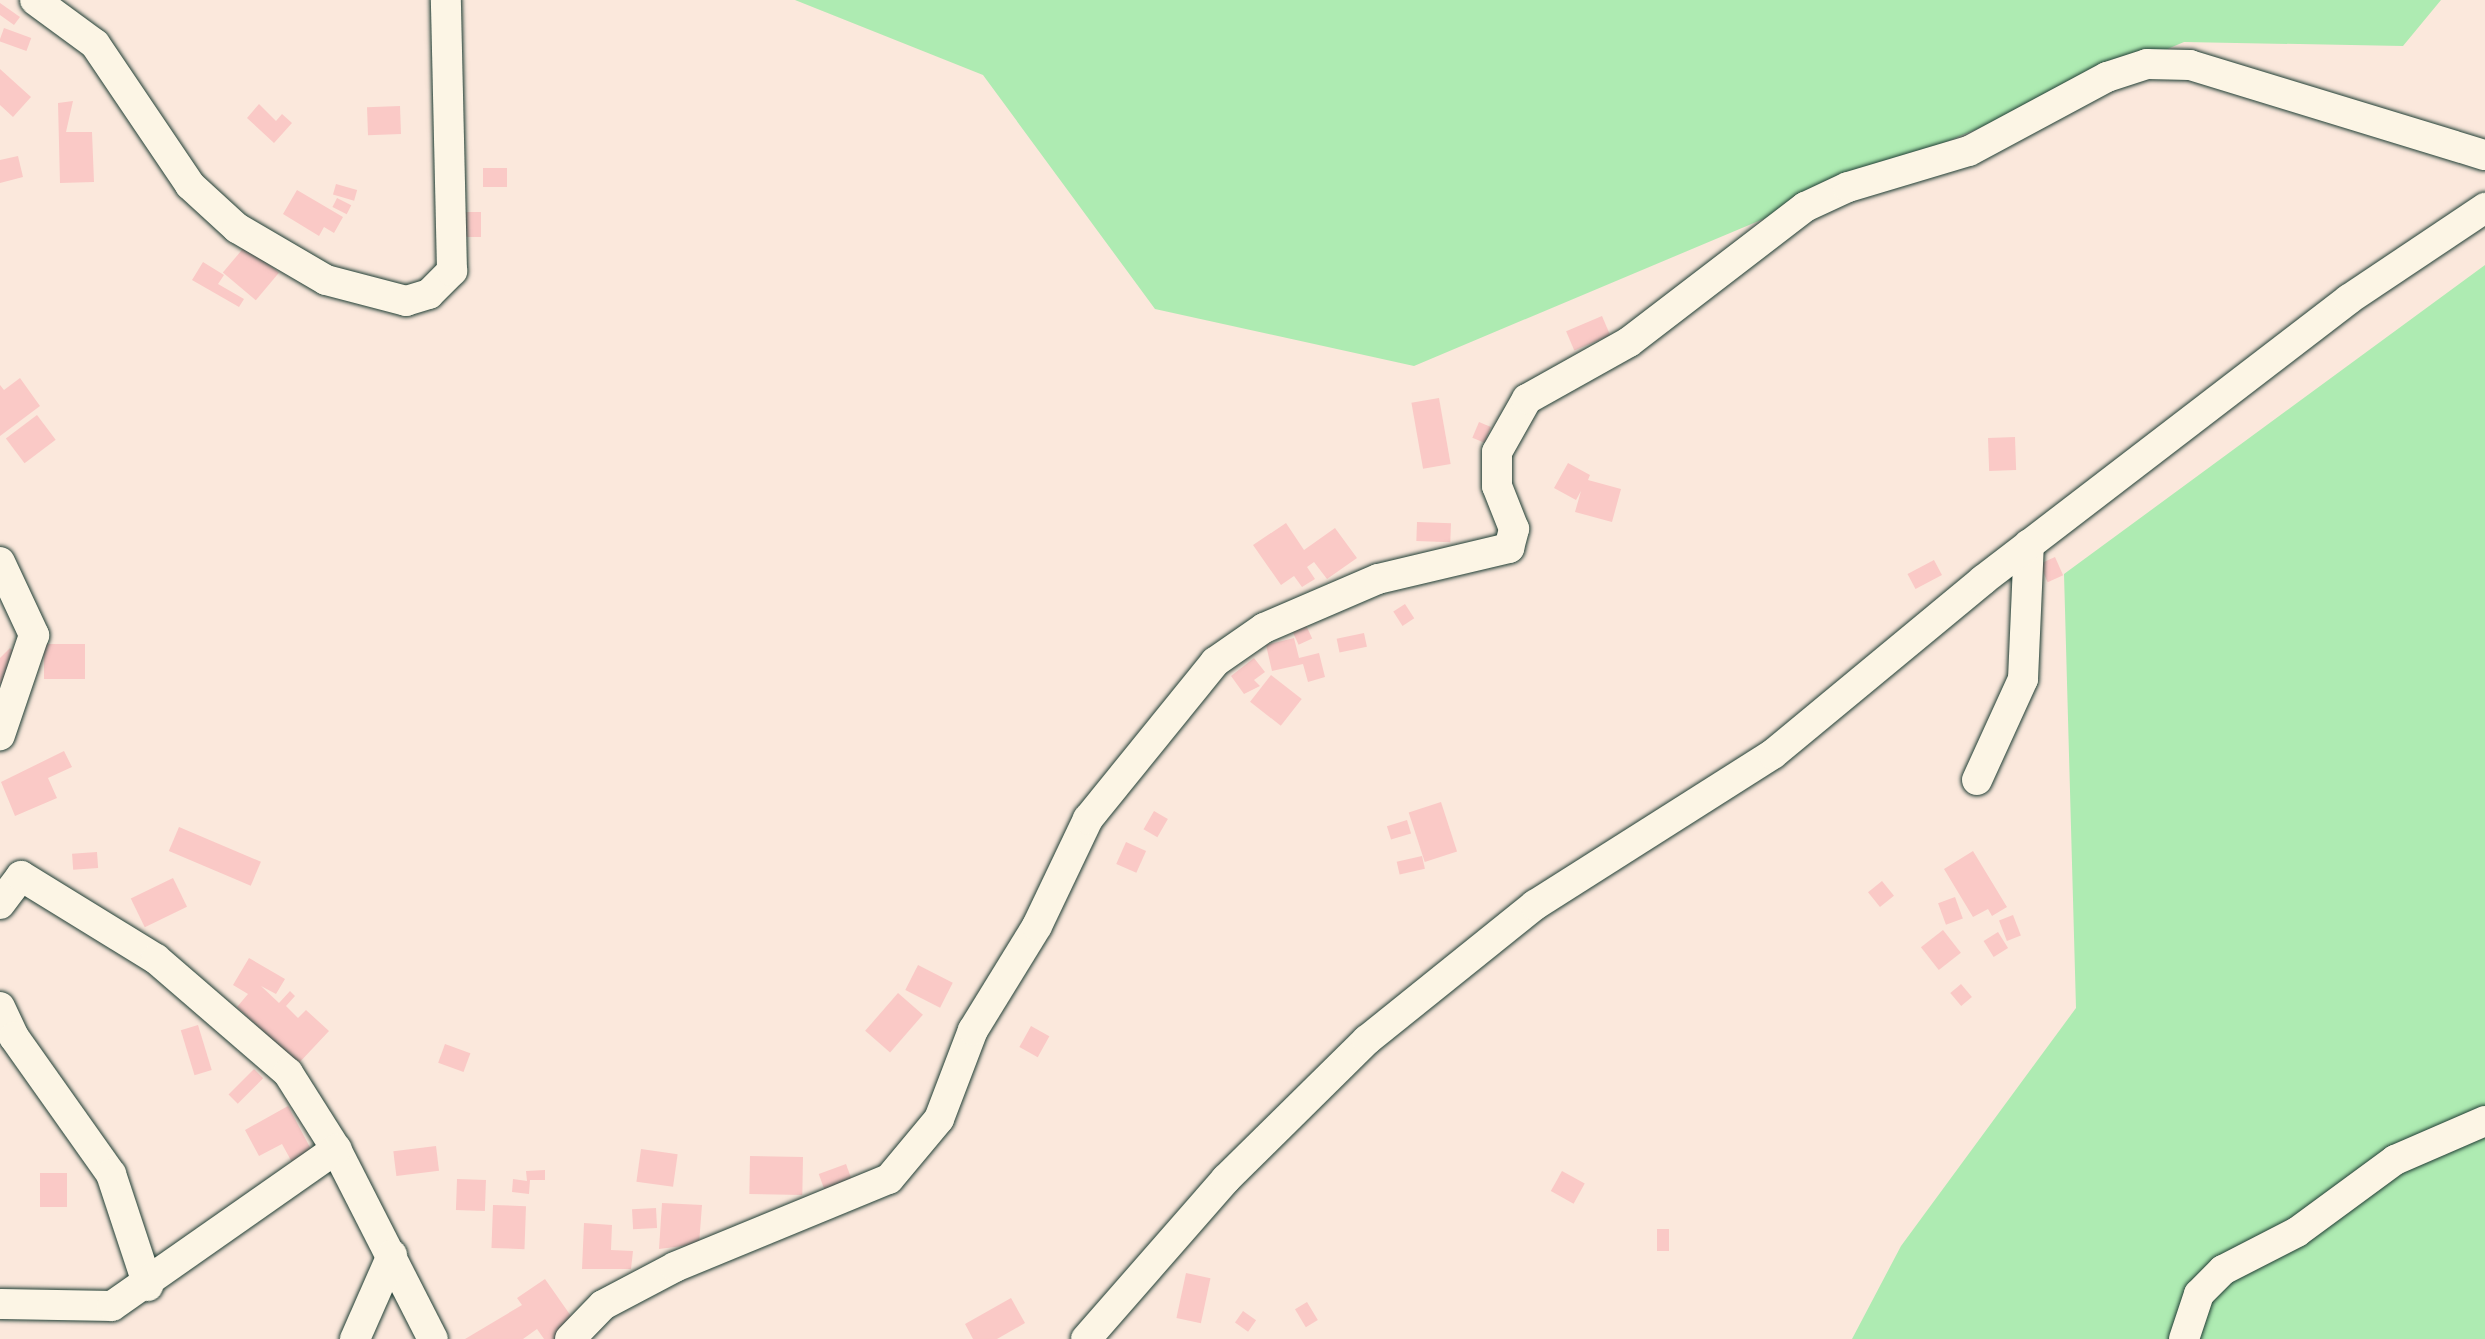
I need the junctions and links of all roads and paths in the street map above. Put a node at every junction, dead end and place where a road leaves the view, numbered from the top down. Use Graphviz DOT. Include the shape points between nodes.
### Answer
graph roads {
  1 [pos="35,0"];
  2 [pos="446,0"];
  3 [pos="2485,155"];
  4 [pos="2485,208"];
  5 [pos="2029,544"];
  6 [pos="0,562"];
  7 [pos="0,734"];
  8 [pos="1978,780"];
  9 [pos="0,904"];
  10 [pos="0,1008"];
  11 [pos="2485,1121"];
  12 [pos="336,1149"];
  13 [pos="392,1255"];
  14 [pos="148,1286"];
  15 [pos="0,1304"];
  16 [pos="355,1339"];
  17 [pos="433,1339"];
  18 [pos="570,1339"];
  19 [pos="1086,1339"];
  20 [pos="2184,1339"];
  1 -- 2 [label="street" via="95,44 190,185 237,228 326,280 406,301 429,294 452,271"];
  3 -- 18 [label="street" via="2190,66 2147,64 2106,77 1968,151 1805,207 1629,342 1527,399 1497,452 1497,486 1514,529 1509,548 1378,579 1264,628 1215,662 1088,818 1037,926 972,1030 939,1119 889,1179 675,1267 603,1305"];
  4 -- 5 [label="street" via="2349,299"];
  5 -- 8 [label="street" via="2023,680"];
  5 -- 19 [label="street" via="1773,754 1535,904 1367,1040 1226,1179"];
  6 -- 7 [label="street" via="34,635"];
  9 -- 12 [label="street" via="21,876 156,959 288,1073"];
  10 -- 14 [label="street" via="14,1038 112,1174"];
  11 -- 20 [label="street" via="2396,1160 2297,1232 2224,1270 2199,1294"];
  12 -- 13 [label="street"];
  12 -- 14 [label="street"];
  13 -- 16 [label="street"];
  13 -- 17 [label="street"];
  14 -- 15 [label="street" via="112,1306"];
}
